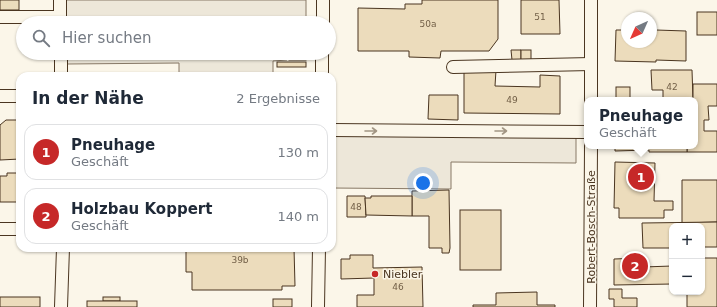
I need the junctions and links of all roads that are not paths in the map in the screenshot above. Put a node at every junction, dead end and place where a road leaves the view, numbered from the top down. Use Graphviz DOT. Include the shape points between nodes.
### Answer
graph roads {
  1 [pos="60,0"];
  2 [pos="323,0"];
  3 [pos="590,0"];
  4 [pos="60,16"];
  5 [pos="323,16"];
  6 [pos="0,17"];
  7 [pos="16,18"];
  8 [pos="61,60"];
  9 [pos="322,60"];
  10 [pos="591,64"];
  11 [pos="453,67"];
  12 [pos="61,72"];
  13 [pos="322,72"];
  14 [pos="0,96"];
  15 [pos="16,96"];
  16 [pos="591,97"];
  17 [pos="336,130"];
  18 [pos="584,132"];
  19 [pos="591,149"];
  20 [pos="0,229"];
  21 [pos="16,229"];
  22 [pos="63,252"];
  23 [pos="319,252"];
  24 [pos="61,307"];
  25 [pos="318,307"];
  26 [pos="590,307"];
  1 -- 4 [label="street"];
  2 -- 5 [label="street"];
  3 -- 10 [label="street"];
  6 -- 7 [label="street"];
  8 -- 12 [label="street"];
  9 -- 13 [label="street"];
  10 -- 11 [label="street"];
  10 -- 16 [label="street"];
  14 -- 15 [label="street"];
  17 -- 18 [label="street, one-way"];
  19 -- 26 [label="street, Robert-Bosch-Straße"];
  20 -- 21 [label="street"];
  22 -- 24 [label="street"];
  23 -- 25 [label="street"];
}
